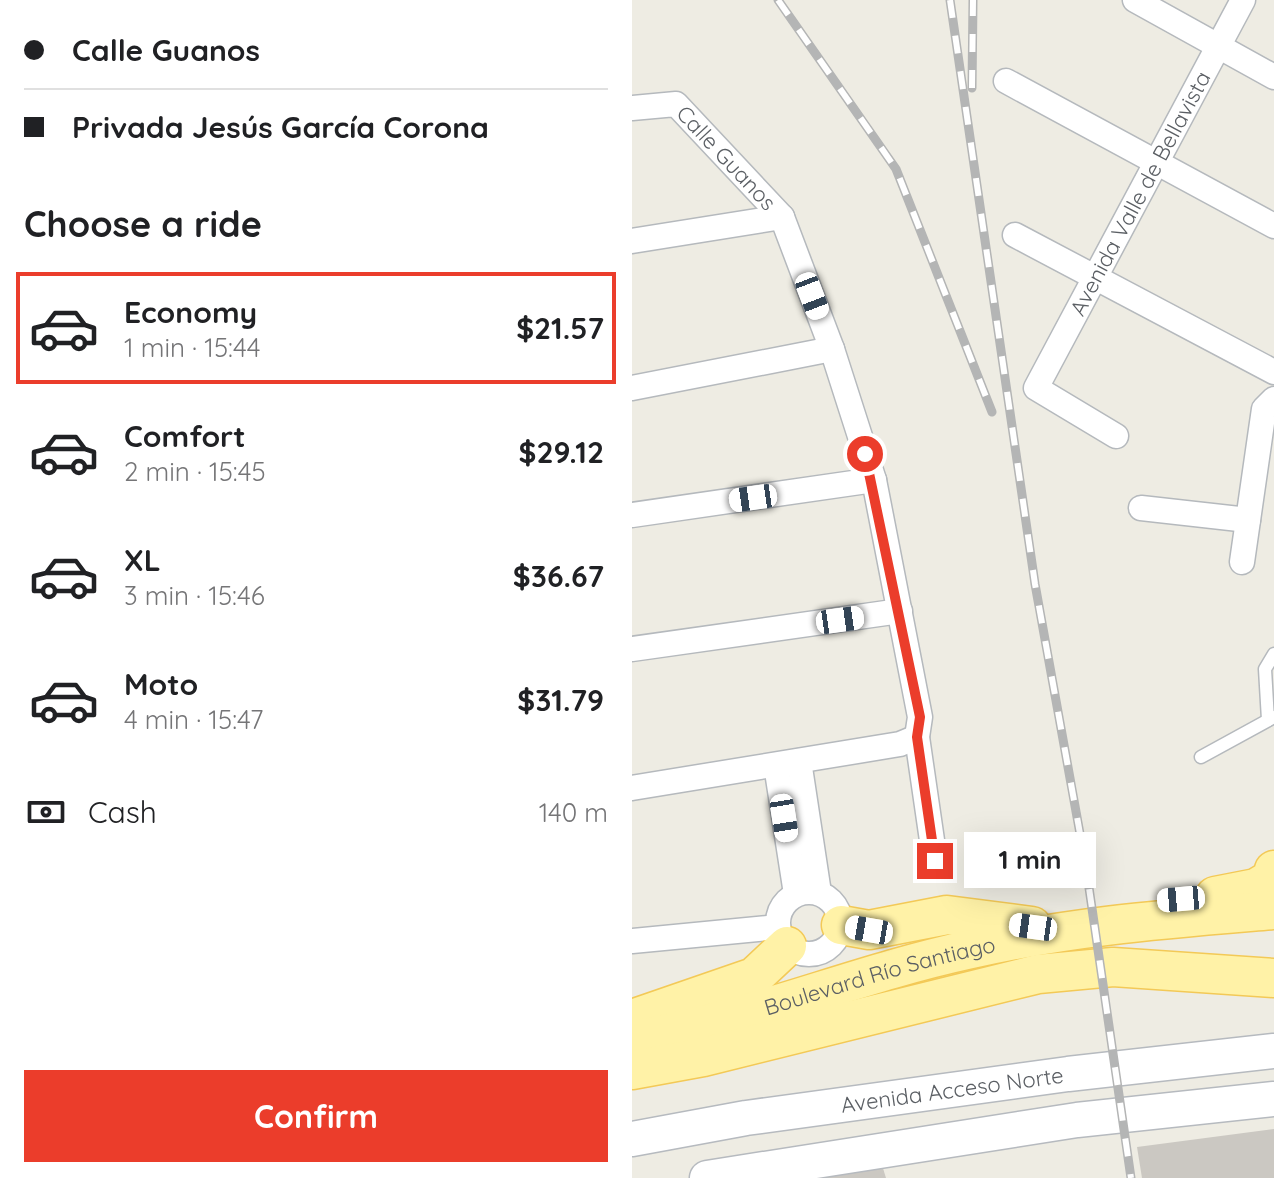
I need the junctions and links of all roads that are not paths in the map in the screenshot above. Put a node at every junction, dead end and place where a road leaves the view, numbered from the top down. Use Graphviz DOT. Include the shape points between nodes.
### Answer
graph roads {
  1 [pos="1135,0"];
  2 [pos="1243,0"];
  3 [pos="1218,46"];
  4 [pos="1274,77"];
  5 [pos="1006,81"];
  6 [pos="632,108"];
  7 [pos="1156,162"];
  8 [pos="782,217"];
  9 [pos="1274,226"];
  10 [pos="1015,235"];
  11 [pos="632,241"];
  12 [pos="1095,277"];
  13 [pos="832,349"];
  14 [pos="1274,372"];
  15 [pos="632,388"];
  16 [pos="1269,404"];
  17 [pos="1116,436"];
  18 [pos="874,480"];
  19 [pos="1141,508"];
  20 [pos="632,515"];
  21 [pos="1248,520"];
  22 [pos="1242,562"];
  23 [pos="900,611"];
  24 [pos="632,649"];
  25 [pos="1274,654"];
  26 [pos="1271,719"];
  27 [pos="917,737"];
  28 [pos="1201,757"];
  29 [pos="787,763"];
  30 [pos="632,788"];
  31 [pos="935,861"];
  32 [pos="1274,870"];
  33 [pos="808,893"];
  34 [pos="1274,910"];
  35 [pos="841,925"];
  36 [pos="1080,927"];
  37 [pos="782,936"];
  38 [pos="632,941"];
  39 [pos="1274,978"];
  40 [pos="632,1019"];
  41 [pos="632,1040"];
  42 [pos="1274,1051"];
  43 [pos="632,1070"];
  44 [pos="1274,1099"];
  45 [pos="632,1139"];
  46 [pos="707,1178"];
  1 -- 3 [label="street"];
  2 -- 3 [label="street, Avenida Valle de Bellavista"];
  3 -- 4 [label="street"];
  3 -- 7 [label="street, Avenida Valle de Bellavista"];
  5 -- 7 [label="street"];
  6 -- 8 [label="street, Calle Guanos" via="676,104"];
  7 -- 9 [label="street"];
  7 -- 12 [label="street, Avenida Valle de Bellavista"];
  8 -- 11 [label="street"];
  8 -- 13 [label="street, Calle Guanos"];
  10 -- 12 [label="street"];
  12 -- 14 [label="street"];
  12 -- 17 [label="street, Avenida Valle de Bellavista" via="1036,388"];
  13 -- 15 [label="street"];
  13 -- 18 [label="street, Calle Guanos"];
  16 -- 21 [label="street"];
  18 -- 20 [label="street"];
  18 -- 23 [label="street, Calle Guanos"];
  19 -- 21 [label="street"];
  21 -- 22 [label="street"];
  23 -- 24 [label="street"];
  23 -- 27 [label="street, Calle Guanos" via="920,717"];
  25 -- 26 [label="lane" via="1265,669"];
  26 -- 28 [label="lane"];
  27 -- 29 [label="street"];
  27 -- 31 [label="street, Calle Guanos"];
  29 -- 30 [label="street"];
  29 -- 33 [label="street"];
  32 -- 36 [label="main road" via="1271,879 1256,888 1152,902"];
  33 -- 35 [label="street" via="836,906"];
  33 -- 37 [label="street" via="782,907"];
  34 -- 36 [label="main road, Boulevard Río Santiago"];
  35 -- 36 [label="main road" via="869,930 947,915"];
  35 -- 37 [label="street" via="833,944 816,954 796,952"];
  36 -- 41 [label="main road, Boulevard Río Santiago" via="964,950 761,1011"];
  37 -- 38 [label="street"];
  37 -- 40 [label="main road" via="754,977"];
  39 -- 43 [label="main road, Boulevard Río Santiago" via="1113,967 1038,974"];
  42 -- 45 [label="main road, Avenida Acceso Norte" via="746,1118"];
  44 -- 46 [label="main road" via="1077,1120"];
}
